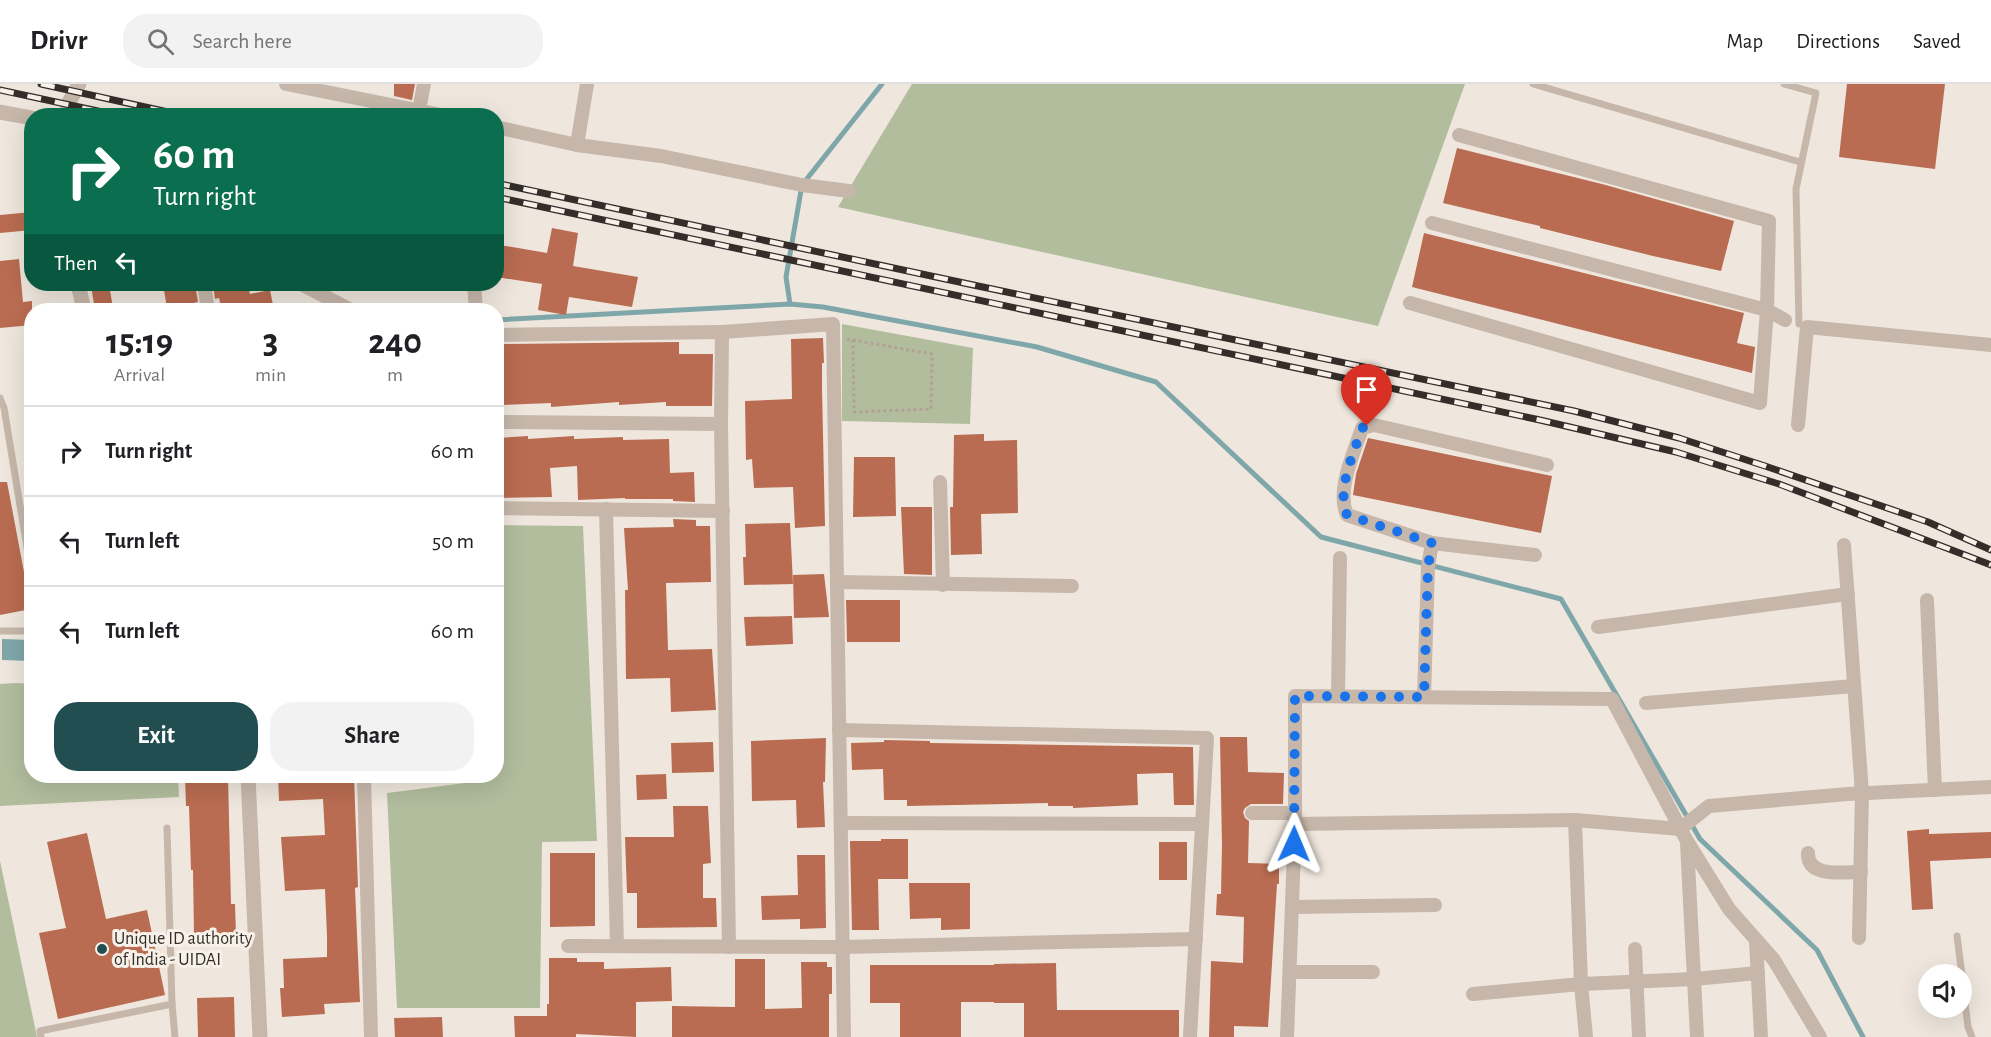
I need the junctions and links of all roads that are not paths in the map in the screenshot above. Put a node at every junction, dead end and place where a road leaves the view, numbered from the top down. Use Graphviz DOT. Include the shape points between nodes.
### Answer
graph roads {
  1 [pos="78,84"];
  2 [pos="286,84"];
  3 [pos="424,84"];
  4 [pos="586,84"];
  5 [pos="1533,84"];
  6 [pos="1784,84"];
  7 [pos="355,91"];
  8 [pos="68,108"];
  9 [pos="412,108"];
  10 [pos="419,108"];
  11 [pos="0,112"];
  12 [pos="24,116"];
  13 [pos="504,129"];
  14 [pos="1459,135"];
  15 [pos="577,145"];
  16 [pos="1800,162"];
  17 [pos="849,190"];
  18 [pos="1432,223"];
  19 [pos="314,291"];
  20 [pos="338,303"];
  21 [pos="1410,303"];
  22 [pos="1767,310"];
  23 [pos="1785,320"];
  24 [pos="1803,326"];
  25 [pos="722,332"];
  26 [pos="504,335"];
  27 [pos="1991,345"];
  28 [pos="0,398"];
  29 [pos="504,422"];
  30 [pos="722,424"];
  31 [pos="1798,425"];
  32 [pos="1547,465"];
  33 [pos="940,482"];
  34 [pos="504,507"];
  35 [pos="606,509"];
  36 [pos="723,512"];
  37 [pos="24,529"];
  38 [pos="1432,543"];
  39 [pos="1844,545"];
  40 [pos="1535,555"];
  41 [pos="1340,558"];
  42 [pos="837,582"];
  43 [pos="943,585"];
  44 [pos="1072,586"];
  45 [pos="1848,594"];
  46 [pos="1927,600"];
  47 [pos="1598,627"];
  48 [pos="24,631"];
  49 [pos="0,632"];
  50 [pos="1854,686"];
  51 [pos="1338,696"];
  52 [pos="1424,697"];
  53 [pos="1646,703"];
  54 [pos="839,730"];
  55 [pos="248,783"];
  56 [pos="364,783"];
  57 [pos="1991,787"];
  58 [pos="1935,790"];
  59 [pos="1862,793"];
  60 [pos="1252,813"];
  61 [pos="1295,818"];
  62 [pos="1575,820"];
  63 [pos="841,823"];
  64 [pos="1202,824"];
  65 [pos="1682,827"];
  66 [pos="167,828"];
  67 [pos="1687,841"];
  68 [pos="1808,853"];
  69 [pos="1860,872"];
  70 [pos="1435,905"];
  71 [pos="1292,907"];
  72 [pos="1957,936"];
  73 [pos="1859,938"];
  74 [pos="1196,939"];
  75 [pos="1756,940"];
  76 [pos="568,946"];
  77 [pos="616,946"];
  78 [pos="729,947"];
  79 [pos="843,947"];
  80 [pos="1635,949"];
  81 [pos="1960,964"];
  82 [pos="1290,972"];
  83 [pos="1373,972"];
  84 [pos="1758,973"];
  85 [pos="1694,979"];
  86 [pos="1636,982"];
  87 [pos="1581,984"];
  88 [pos="1473,994"];
  89 [pos="172,1004"];
  90 [pos="1967,1018"];
  91 [pos="41,1037"];
  92 [pos="175,1037"];
  93 [pos="260,1037"];
  94 [pos="371,1037"];
  95 [pos="844,1037"];
  96 [pos="1190,1037"];
  97 [pos="1287,1037"];
  98 [pos="1586,1037"];
  99 [pos="1639,1037"];
  100 [pos="1697,1037"];
  101 [pos="1761,1037"];
  102 [pos="1820,1037"];
  103 [pos="1972,1037"];
  1 -- 8 [label="street"];
  2 -- 7 [label="street"];
  3 -- 10 [label="street"];
  4 -- 15 [label="street"];
  5 -- 16 [label="lane"];
  6 -- 16 [label="lane" via="1816,93"];
  7 -- 9 [label="street"];
  11 -- 12 [label="street"];
  13 -- 15 [label="street"];
  14 -- 22 [label="street" via="1769,221"];
  15 -- 17 [label="street" via="662,156 802,185"];
  16 -- 24 [label="lane" via="1796,189"];
  18 -- 22 [label="street"];
  19 -- 20 [label="street"];
  21 -- 22 [label="street" via="1760,403"];
  22 -- 23 [label="street"];
  23 -- 24 [label="lane"];
  24 -- 27 [label="street"];
  24 -- 31 [label="street"];
  25 -- 26 [label="street"];
  25 -- 30 [label="street"];
  25 -- 42 [label="street" via="833,324"];
  28 -- 37 [label="lane"];
  29 -- 30 [label="street"];
  30 -- 36 [label="street"];
  32 -- 38 [label="street" via="1374,425 1362,428 1343,491 1342,505 1347,515"];
  33 -- 43 [label="street"];
  34 -- 35 [label="street"];
  35 -- 36 [label="street"];
  35 -- 77 [label="street"];
  36 -- 78 [label="street"];
  38 -- 40 [label="street"];
  38 -- 52 [label="street"];
  39 -- 45 [label="street"];
  41 -- 51 [label="street"];
  42 -- 43 [label="street"];
  42 -- 54 [label="street"];
  43 -- 44 [label="street"];
  45 -- 47 [label="street"];
  45 -- 50 [label="street"];
  46 -- 58 [label="street"];
  48 -- 49 [label="lane"];
  50 -- 53 [label="street"];
  50 -- 59 [label="street"];
  51 -- 52 [label="street"];
  51 -- 61 [label="street" via="1295,696"];
  52 -- 65 [label="street" via="1612,699"];
  54 -- 63 [label="street"];
  54 -- 64 [label="street" via="1207,738"];
  55 -- 93 [label="street"];
  56 -- 94 [label="street"];
  57 -- 58 [label="street"];
  58 -- 59 [label="street"];
  59 -- 65 [label="street" via="1709,806"];
  59 -- 69 [label="street"];
  60 -- 61 [label="street"];
  61 -- 62 [label="street"];
  61 -- 71 [label="street"];
  62 -- 65 [label="street"];
  62 -- 87 [label="street"];
  63 -- 64 [label="street"];
  63 -- 79 [label="street"];
  64 -- 74 [label="street"];
  65 -- 67 [label="street"];
  66 -- 89 [label="lane"];
  67 -- 75 [label="street" via="1729,909"];
  67 -- 85 [label="street"];
  68 -- 69 [label="street" via="1808,862 1820,870"];
  69 -- 73 [label="street"];
  70 -- 71 [label="street"];
  71 -- 82 [label="street"];
  72 -- 81 [label="lane"];
  74 -- 79 [label="street"];
  74 -- 96 [label="street"];
  75 -- 84 [label="street"];
  75 -- 102 [label="street" via="1774,960"];
  76 -- 77 [label="street"];
  77 -- 78 [label="street"];
  78 -- 79 [label="street"];
  79 -- 95 [label="street"];
  80 -- 86 [label="street"];
  82 -- 83 [label="street"];
  82 -- 97 [label="street"];
  84 -- 85 [label="street"];
  84 -- 101 [label="street"];
  85 -- 86 [label="street"];
  85 -- 100 [label="street"];
  86 -- 87 [label="street"];
  86 -- 99 [label="street"];
  87 -- 88 [label="street"];
  87 -- 98 [label="street"];
  89 -- 91 [label="lane" via="40,1031"];
  89 -- 92 [label="lane"];
  90 -- 103 [label="lane"];
}
